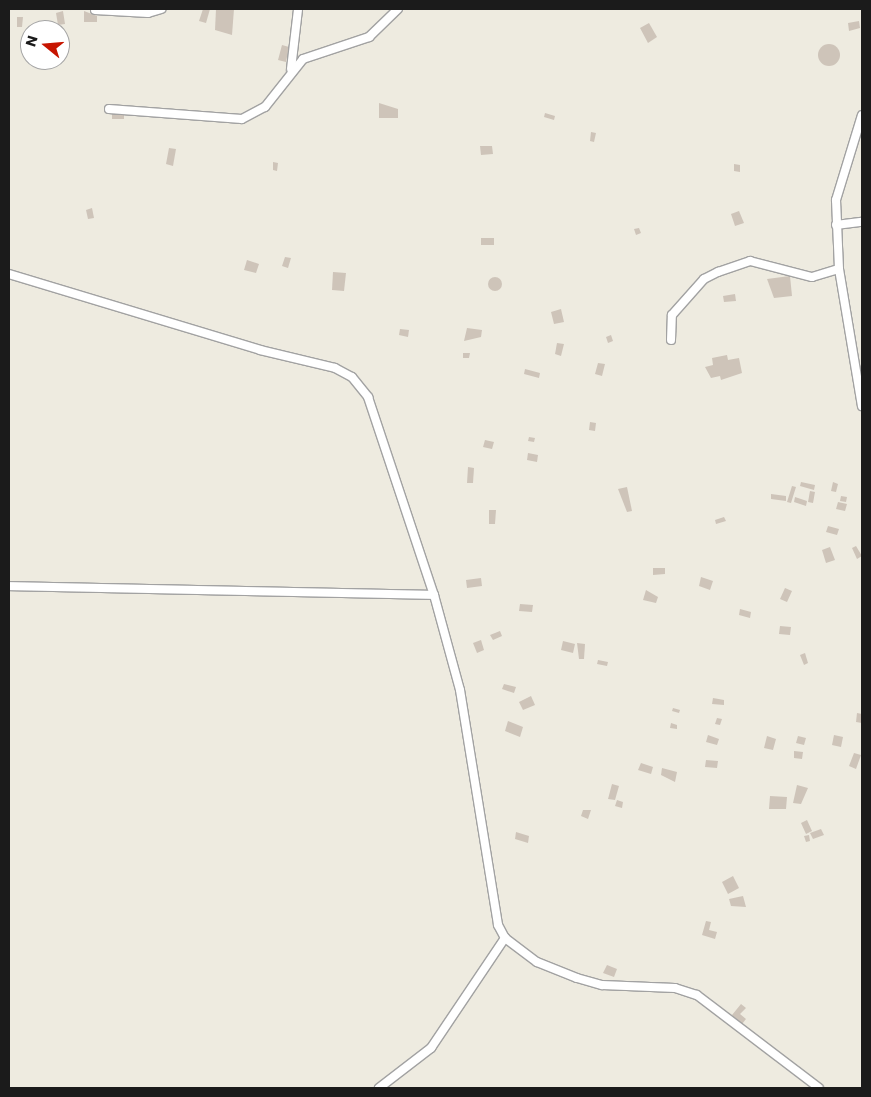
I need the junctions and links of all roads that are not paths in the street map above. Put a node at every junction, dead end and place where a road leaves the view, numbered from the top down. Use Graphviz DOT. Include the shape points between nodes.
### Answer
graph roads {
  1 [pos="161,9"];
  2 [pos="298,9"];
  3 [pos="398,9"];
  4 [pos="95,10"];
  5 [pos="292,69"];
  6 [pos="109,109"];
  7 [pos="862,115"];
  8 [pos="862,222"];
  9 [pos="836,226"];
  10 [pos="839,269"];
  11 [pos="9,274"];
  12 [pos="671,340"];
  13 [pos="862,406"];
  14 [pos="9,586"];
  15 [pos="434,595"];
  16 [pos="505,938"];
  17 [pos="379,1088"];
  18 [pos="819,1088"];
  1 -- 4 [label="street" via="148,13"];
  2 -- 5 [label="street"];
  3 -- 5 [label="street" via="369,37 310,56"];
  5 -- 6 [label="street" via="265,107 242,119"];
  7 -- 9 [label="street" via="840,176"];
  8 -- 9 [label="street"];
  9 -- 10 [label="street"];
  10 -- 12 [label="street" via="812,277 750,261 718,272 704,279 672,315"];
  10 -- 13 [label="street"];
  11 -- 15 [label="street" via="241,345 335,368 352,377 368,397"];
  14 -- 15 [label="street"];
  15 -- 16 [label="street" via="460,690 498,925"];
  16 -- 17 [label="street" via="431,1048"];
  16 -- 18 [label="street" via="537,962 577,978 697,995"];
}
